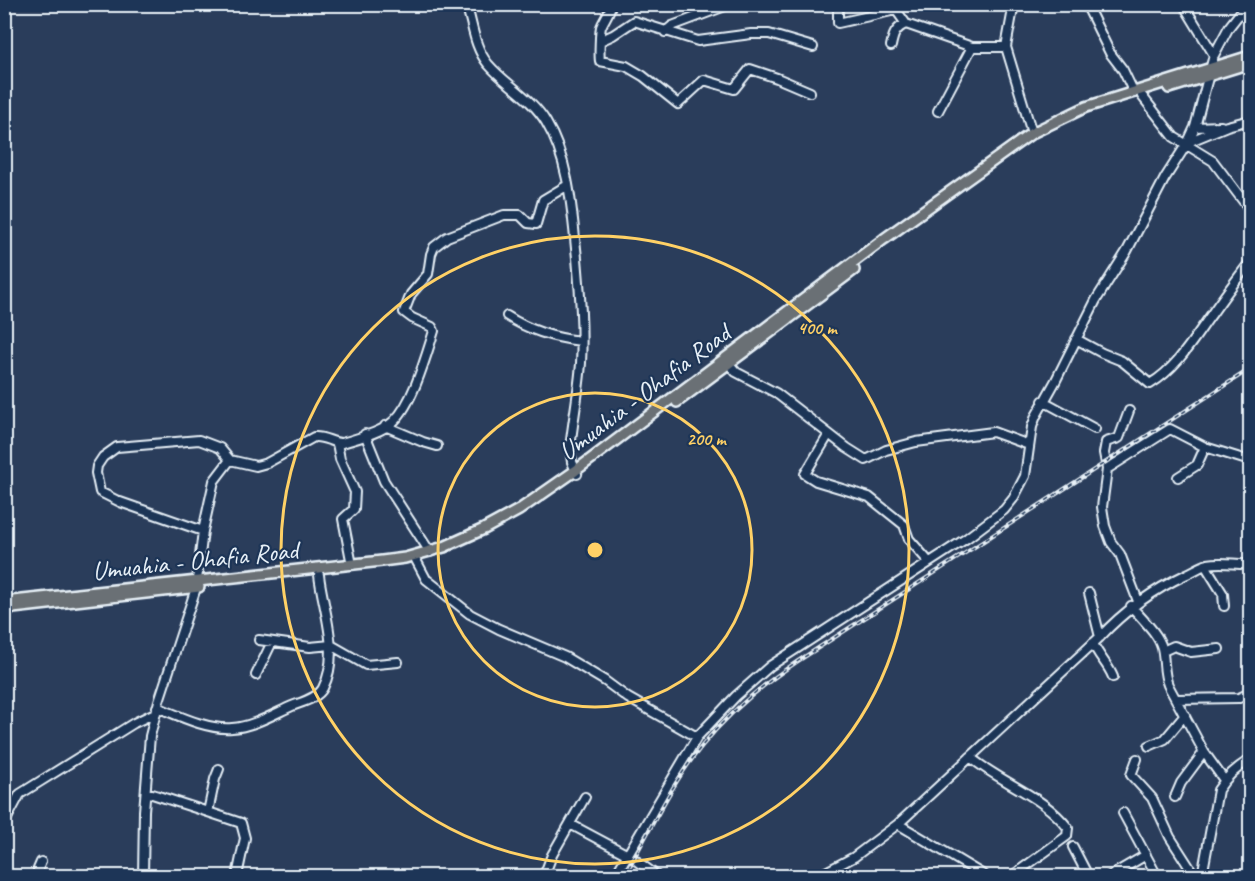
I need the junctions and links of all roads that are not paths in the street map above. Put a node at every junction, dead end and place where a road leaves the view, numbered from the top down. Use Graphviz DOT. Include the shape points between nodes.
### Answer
graph roads {
  1 [pos="466,4"];
  2 [pos="611,4"];
  3 [pos="838,4"];
  4 [pos="1014,4"];
  5 [pos="1086,4"];
  6 [pos="1183,4"];
  7 [pos="1247,4"];
  8 [pos="729,5"];
  9 [pos="894,7"];
  10 [pos="906,24"];
  11 [pos="665,32"];
  12 [pos="602,40"];
  13 [pos="891,46"];
  14 [pos="813,47"];
  15 [pos="972,47"];
  16 [pos="1006,47"];
  17 [pos="1214,55"];
  18 [pos="1251,56"];
  19 [pos="1251,63"];
  20 [pos="1208,72"];
  21 [pos="810,92"];
  22 [pos="1138,94"];
  23 [pos="938,111"];
  24 [pos="1251,120"];
  25 [pos="1227,126"];
  26 [pos="1195,127"];
  27 [pos="1032,133"];
  28 [pos="1187,144"];
  29 [pos="1010,152"];
  30 [pos="568,185"];
  31 [pos="1251,210"];
  32 [pos="1251,262"];
  33 [pos="507,316"];
  34 [pos="1076,339"];
  35 [pos="581,340"];
  36 [pos="729,364"];
  37 [pos="1043,401"];
  38 [pos="1129,411"];
  39 [pos="385,426"];
  40 [pos="1095,429"];
  41 [pos="365,434"];
  42 [pos="829,434"];
  43 [pos="337,443"];
  44 [pos="1029,445"];
  45 [pos="437,446"];
  46 [pos="1205,447"];
  47 [pos="230,460"];
  48 [pos="1251,461"];
  49 [pos="1107,469"];
  50 [pos="576,473"];
  51 [pos="1178,477"];
  52 [pos="203,531"];
  53 [pos="429,552"];
  54 [pos="416,560"];
  55 [pos="929,562"];
  56 [pos="1251,564"];
  57 [pos="352,565"];
  58 [pos="1205,565"];
  59 [pos="319,575"];
  60 [pos="196,585"];
  61 [pos="1089,593"];
  62 [pos="4,602"];
  63 [pos="1135,604"];
  64 [pos="1224,606"];
  65 [pos="4,609"];
  66 [pos="1100,637"];
  67 [pos="259,640"];
  68 [pos="272,642"];
  69 [pos="1093,643"];
  70 [pos="331,645"];
  71 [pos="1219,649"];
  72 [pos="1162,651"];
  73 [pos="398,662"];
  74 [pos="255,675"];
  75 [pos="1113,677"];
  76 [pos="1251,693"];
  77 [pos="1176,699"];
  78 [pos="156,710"];
  79 [pos="1185,715"];
  80 [pos="697,737"];
  81 [pos="1149,746"];
  82 [pos="1204,752"];
  83 [pos="970,757"];
  84 [pos="1137,759"];
  85 [pos="1251,760"];
  86 [pos="219,769"];
  87 [pos="1224,780"];
  88 [pos="146,792"];
  89 [pos="585,797"];
  90 [pos="1175,797"];
  91 [pos="208,812"];
  92 [pos="1123,813"];
  93 [pos="4,824"];
  94 [pos="570,824"];
  95 [pos="898,824"];
  96 [pos="1073,847"];
  97 [pos="1146,855"];
  98 [pos="631,857"];
  99 [pos="41,862"];
  100 [pos="38,876"];
  101 [pos="144,876"];
  102 [pos="237,876"];
  103 [pos="544,876"];
  104 [pos="615,876"];
  105 [pos="657,876"];
  106 [pos="818,876"];
  107 [pos="985,876"];
  108 [pos="1012,876"];
  109 [pos="1089,876"];
  110 [pos="1110,876"];
  111 [pos="1157,876"];
  112 [pos="1201,876"];
  1 -- 30 [label="street" via="482,54 546,121"];
  2 -- 12 [label="street" via="600,30"];
  3 -- 9 [label="street" via="838,22"];
  4 -- 16 [label="street"];
  5 -- 22 [label="street" via="1110,53"];
  6 -- 17 [label="street"];
  7 -- 17 [label="street"];
  8 -- 11 [label="street"];
  9 -- 10 [label="street"];
  10 -- 13 [label="street" via="894,33"];
  10 -- 15 [label="street"];
  11 -- 12 [label="street" via="634,21"];
  11 -- 14 [label="street" via="698,41 770,34"];
  12 -- 21 [label="street" via="600,61 626,66 678,104 704,80 734,88 750,69"];
  15 -- 16 [label="street"];
  15 -- 23 [label="street"];
  16 -- 27 [label="street"];
  17 -- 20 [label="street"];
  18 -- 20 [label="main road, Umuahia - Ohafia Road"];
  19 -- 20 [label="main road, Umuahia - Ohafia Road"];
  20 -- 22 [label="main road, Umuahia - Ohafia Road"];
  20 -- 26 [label="street"];
  22 -- 27 [label="main road, Umuahia - Ohafia Road" via="1086,107"];
  22 -- 28 [label="street" via="1167,131"];
  22 -- 29 [label="main road, Umuahia - Ohafia Road" via="1066,121"];
  24 -- 25 [label="street"];
  25 -- 26 [label="street"];
  25 -- 28 [label="street"];
  26 -- 28 [label="street"];
  27 -- 29 [label="main road, Umuahia - Ohafia Road"];
  28 -- 31 [label="street" via="1213,161"];
  28 -- 34 [label="street"];
  29 -- 36 [label="main road, Umuahia - Ohafia Road"];
  29 -- 50 [label="main road, Umuahia - Ohafia Road" via="884,239"];
  30 -- 35 [label="street"];
  30 -- 39 [label="street" via="543,200 536,224 528,223 520,215 504,215 447,237 434,247 428,274 411,294 404,312 434,331 404,407"];
  32 -- 34 [label="street" via="1183,355 1165,376 1150,384 1122,361"];
  33 -- 35 [label="street" via="550,336"];
  34 -- 37 [label="street"];
  35 -- 50 [label="street" via="570,449"];
  36 -- 42 [label="street" via="736,372 786,400"];
  36 -- 50 [label="main road, Umuahia - Ohafia Road"];
  37 -- 40 [label="street"];
  37 -- 44 [label="street"];
  38 -- 49 [label="street" via="1119,438 1106,442"];
  39 -- 41 [label="street"];
  39 -- 45 [label="street"];
  41 -- 43 [label="street"];
  41 -- 53 [label="street" via="384,481"];
  42 -- 44 [label="street" via="866,460 916,442 993,432"];
  42 -- 55 [label="street" via="805,474 868,497 904,525 909,539"];
  43 -- 47 [label="street" via="314,437 256,466"];
  43 -- 57 [label="street" via="355,492 354,509 343,519"];
  44 -- 55 [label="street" via="1025,476 1009,504"];
  46 -- 48 [label="street"];
  46 -- 49 [label="street" via="1170,429"];
  46 -- 51 [label="street" via="1197,465"];
  47 -- 52 [label="street" via="214,481"];
  47 -- 52 [label="street" via="220,448 199,440 117,447 97,466 100,492"];
  49 -- 63 [label="street" via="1102,507 1105,526 1120,554"];
  50 -- 53 [label="main road, Umuahia - Ohafia Road" via="502,521"];
  50 -- 54 [label="main road, Umuahia - Ohafia Road" via="508,524"];
  52 -- 60 [label="street"];
  53 -- 57 [label="main road, Umuahia - Ohafia Road"];
  54 -- 59 [label="main road, Umuahia - Ohafia Road"];
  54 -- 80 [label="street" via="426,579 470,614 558,654"];
  55 -- 80 [label="street" via="770,666"];
  56 -- 58 [label="street"];
  57 -- 60 [label="main road, Umuahia - Ohafia Road"];
  58 -- 63 [label="street"];
  58 -- 64 [label="street" via="1222,594"];
  59 -- 60 [label="main road, Umuahia - Ohafia Road"];
  59 -- 70 [label="street"];
  60 -- 62 [label="main road, Umuahia - Ohafia Road"];
  60 -- 65 [label="main road, Umuahia - Ohafia Road"];
  60 -- 78 [label="street"];
  61 -- 66 [label="street"];
  63 -- 66 [label="street"];
  63 -- 72 [label="street"];
  66 -- 69 [label="street"];
  67 -- 68 [label="street"];
  68 -- 70 [label="street" via="310,647"];
  68 -- 74 [label="street"];
  69 -- 75 [label="street"];
  69 -- 83 [label="street"];
  70 -- 73 [label="street" via="366,665"];
  70 -- 78 [label="street" via="326,679 318,694 238,728 213,727"];
  71 -- 72 [label="street" via="1191,652 1173,646"];
  72 -- 77 [label="street" via="1164,676"];
  76 -- 77 [label="street" via="1239,698"];
  77 -- 79 [label="street"];
  78 -- 88 [label="street"];
  78 -- 93 [label="street" via="20,794"];
  79 -- 81 [label="street" via="1165,739"];
  79 -- 82 [label="street"];
  80 -- 98 [label="street"];
  82 -- 87 [label="street"];
  82 -- 90 [label="street"];
  83 -- 95 [label="street"];
  83 -- 108 [label="street" via="1052,810 1068,828 1067,836"];
  84 -- 112 [label="street" via="1131,775 1152,798 1170,837"];
  85 -- 87 [label="street"];
  86 -- 91 [label="street"];
  87 -- 112 [label="street" via="1218,790"];
  88 -- 91 [label="street"];
  88 -- 101 [label="street"];
  89 -- 94 [label="street"];
  91 -- 102 [label="street" via="241,823 245,838"];
  92 -- 97 [label="street"];
  94 -- 98 [label="street"];
  94 -- 103 [label="street"];
  95 -- 106 [label="street" via="854,857"];
  95 -- 107 [label="street"];
  96 -- 109 [label="street"];
  97 -- 110 [label="street"];
  97 -- 111 [label="street"];
  98 -- 104 [label="street"];
  98 -- 105 [label="street"];
  99 -- 100 [label="street"];
}
